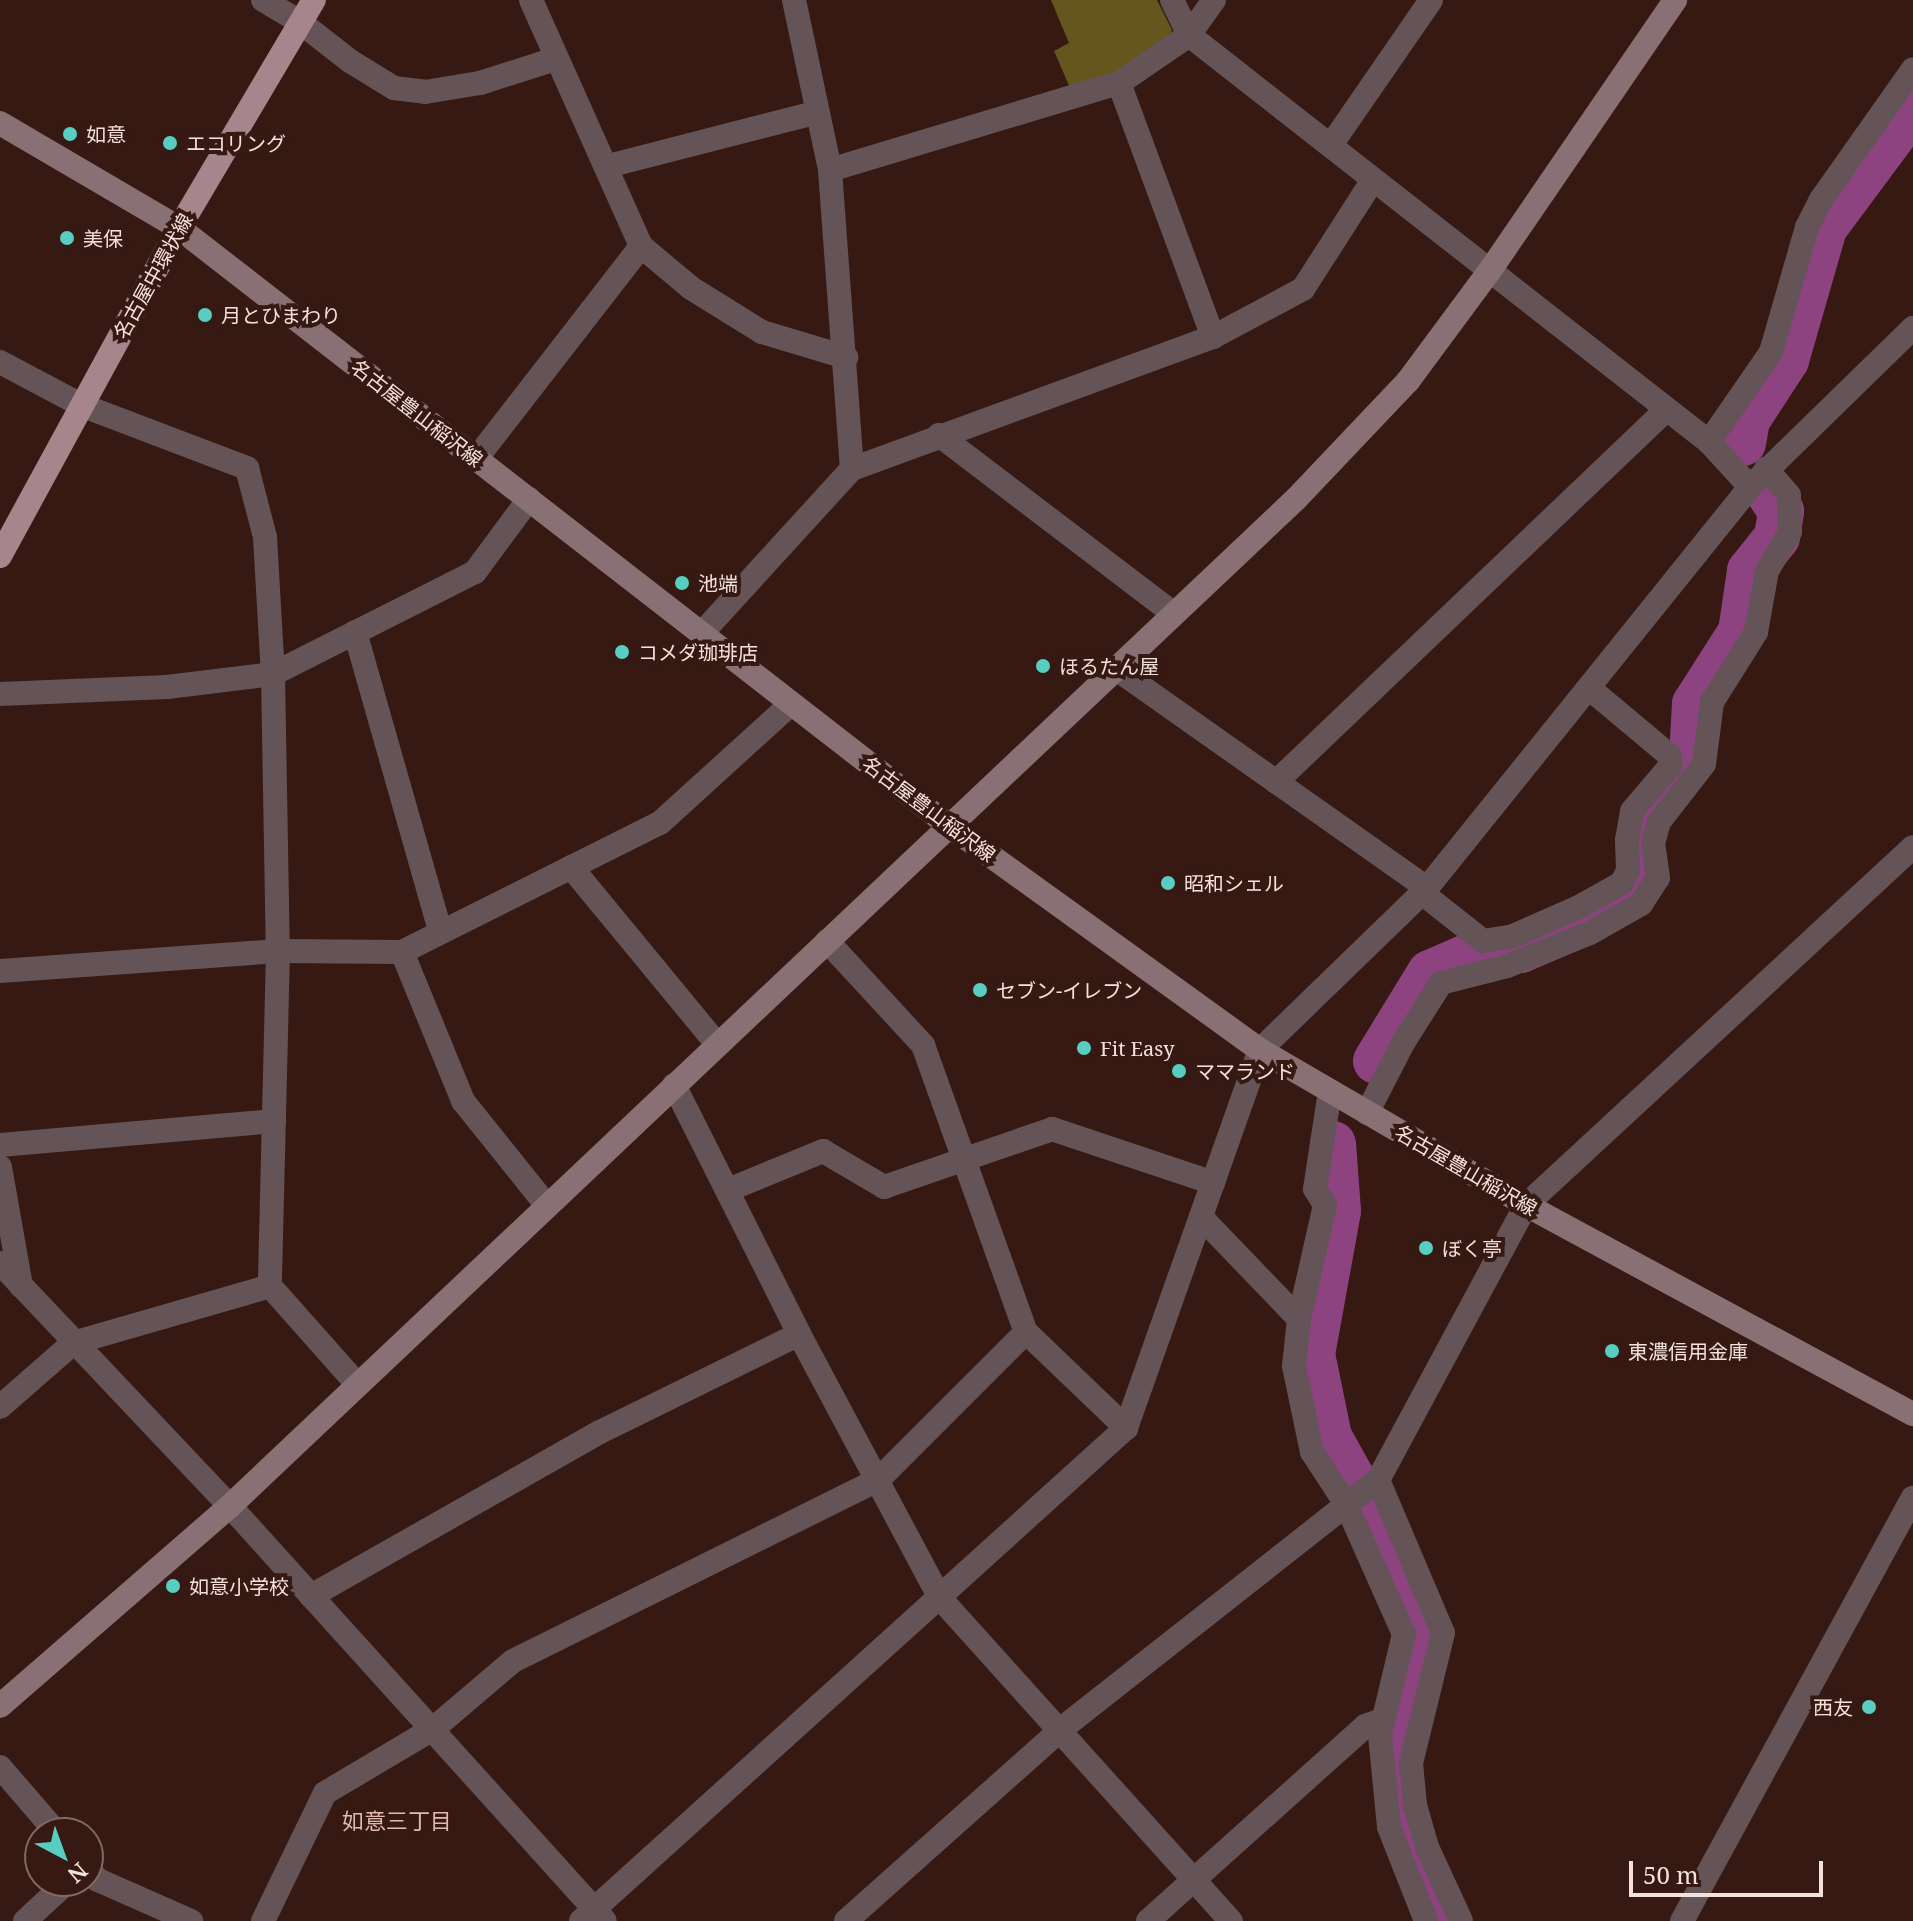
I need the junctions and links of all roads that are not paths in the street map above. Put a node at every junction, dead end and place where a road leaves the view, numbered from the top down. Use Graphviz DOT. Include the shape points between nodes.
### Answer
graph roads {
  1 [pos="263,0"];
  2 [pos="314,0"];
  3 [pos="531,0"];
  4 [pos="794,0"];
  5 [pos="1172,0"];
  6 [pos="1214,0"];
  7 [pos="1431,0"];
  8 [pos="1675,0"];
  9 [pos="300,22"];
  10 [pos="1189,35"];
  11 [pos="555,59"];
  12 [pos="1913,69"];
  13 [pos="1119,83"];
  14 [pos="815,113"];
  15 [pos="0,123"];
  16 [pos="1331,145"];
  17 [pos="608,166"];
  18 [pos="830,170"];
  19 [pos="1373,180"];
  20 [pos="179,228"];
  21 [pos="641,246"];
  22 [pos="1491,269"];
  23 [pos="1913,329"];
  24 [pos="1213,337"];
  25 [pos="846,357"];
  26 [pos="0,362"];
  27 [pos="81,405"];
  28 [pos="1667,409"];
  29 [pos="939,435"];
  30 [pos="1709,442"];
  31 [pos="476,459"];
  32 [pos="852,469"];
  33 [pos="1758,478"];
  34 [pos="529,499"];
  35 [pos="0,556"];
  36 [pos="1173,613"];
  37 [pos="355,632"];
  38 [pos="702,633"];
  39 [pos="1115,668"];
  40 [pos="273,674"];
  41 [pos="1589,688"];
  42 [pos="0,694"];
  43 [pos="791,704"];
  44 [pos="1276,782"];
  45 [pos="948,825"];
  46 [pos="1913,847"];
  47 [pos="571,867"];
  48 [pos="1425,890"];
  49 [pos="440,931"];
  50 [pos="827,941"];
  51 [pos="278,951"];
  52 [pos="402,952"];
  53 [pos="0,971"];
  54 [pos="716,1043"];
  55 [pos="1260,1050"];
  56 [pos="674,1085"];
  57 [pos="1330,1091"];
  58 [pos="1367,1113"];
  59 [pos="274,1121"];
  60 [pos="0,1145"];
  61 [pos="963,1158"];
  62 [pos="0,1167"];
  63 [pos="1213,1183"];
  64 [pos="728,1190"];
  65 [pos="1526,1205"];
  66 [pos="547,1206"];
  67 [pos="1201,1217"];
  68 [pos="0,1263"];
  69 [pos="21,1286"];
  70 [pos="270,1286"];
  71 [pos="1299,1319"];
  72 [pos="1026,1332"];
  73 [pos="799,1334"];
  74 [pos="73,1343"];
  75 [pos="358,1385"];
  76 [pos="0,1407"];
  77 [pos="1913,1414"];
  78 [pos="1126,1428"];
  79 [pos="878,1480"];
  80 [pos="1362,1492"];
  81 [pos="1913,1498"];
  82 [pos="230,1506"];
  83 [pos="311,1596"];
  84 [pos="940,1598"];
  85 [pos="0,1706"];
  86 [pos="1384,1719"];
  87 [pos="433,1729"];
  88 [pos="1060,1730"];
  89 [pos="0,1767"];
  90 [pos="43,1817"];
  91 [pos="1193,1880"];
  92 [pos="104,1883"];
  93 [pos="51,1897"];
  94 [pos="593,1917"];
  95 [pos="25,1921"];
  96 [pos="191,1921"];
  97 [pos="263,1921"];
  98 [pos="846,1921"];
  99 [pos="1148,1921"];
  100 [pos="1231,1921"];
  101 [pos="1426,1921"];
  102 [pos="1461,1921"];
  103 [pos="1682,1921"];
  1 -- 9 [label="street"];
  2 -- 9 [label="main road, 名古屋中環状線"];
  3 -- 11 [label="street"];
  4 -- 14 [label="street"];
  5 -- 10 [label="street"];
  6 -- 10 [label="street"];
  7 -- 16 [label="street"];
  8 -- 22 [label="street"];
  9 -- 11 [label="street" via="394,88 425,92 480,83"];
  9 -- 20 [label="main road, 名古屋中環状線"];
  10 -- 13 [label="street"];
  10 -- 16 [label="street"];
  11 -- 17 [label="street"];
  12 -- 30 [label="street" via="1820,201 1807,227 1771,352"];
  13 -- 18 [label="street"];
  13 -- 24 [label="street"];
  14 -- 17 [label="street"];
  14 -- 18 [label="street"];
  15 -- 20 [label="street, 名古屋豊山稲沢線"];
  16 -- 19 [label="street"];
  17 -- 21 [label="street"];
  18 -- 25 [label="street"];
  19 -- 22 [label="street"];
  19 -- 24 [label="street" via="1303,289"];
  20 -- 27 [label="main road, 名古屋中環状線"];
  20 -- 31 [label="street, 名古屋豊山稲沢線"];
  21 -- 25 [label="street" via="691,288 762,332"];
  21 -- 31 [label="street"];
  22 -- 28 [label="street"];
  22 -- 36 [label="street" via="1408,381 1296,499"];
  23 -- 33 [label="street"];
  24 -- 29 [label="street"];
  25 -- 32 [label="street"];
  26 -- 27 [label="street"];
  27 -- 35 [label="main road, 名古屋中環状線"];
  27 -- 40 [label="street" via="247,468 265,537"];
  28 -- 30 [label="street"];
  28 -- 44 [label="street"];
  29 -- 32 [label="street"];
  29 -- 36 [label="street"];
  30 -- 33 [label="street"];
  31 -- 34 [label="street, 名古屋豊山稲沢線"];
  32 -- 38 [label="street"];
  33 -- 41 [label="street"];
  33 -- 58 [label="street" via="1789,495 1790,532 1767,571 1756,632 1712,702 1704,764 1659,822 1653,844 1658,878 1650,891 1641,904 1590,933 1507,966 1441,983"];
  34 -- 37 [label="street" via="475,572"];
  34 -- 38 [label="street, 名古屋豊山稲沢線"];
  36 -- 39 [label="street"];
  37 -- 40 [label="street"];
  37 -- 49 [label="street"];
  38 -- 43 [label="street, 名古屋豊山稲沢線"];
  39 -- 44 [label="street"];
  39 -- 45 [label="street"];
  40 -- 42 [label="street" via="167,687"];
  40 -- 51 [label="street"];
  41 -- 48 [label="street"];
  41 -- 48 [label="street" via="1669,755 1671,765 1632,811 1628,870 1622,883 1513,936 1483,941"];
  43 -- 45 [label="street, 名古屋豊山稲沢線"];
  43 -- 47 [label="street" via="660,823"];
  44 -- 48 [label="street"];
  45 -- 50 [label="street"];
  45 -- 55 [label="street, 名古屋豊山稲沢線"];
  46 -- 65 [label="street"];
  47 -- 49 [label="street"];
  47 -- 54 [label="street"];
  48 -- 55 [label="street"];
  49 -- 52 [label="street"];
  50 -- 54 [label="street"];
  50 -- 61 [label="street" via="923,1045"];
  51 -- 52 [label="street"];
  51 -- 53 [label="street"];
  51 -- 59 [label="street"];
  52 -- 66 [label="street" via="463,1101"];
  54 -- 56 [label="street"];
  55 -- 57 [label="street, 名古屋豊山稲沢線"];
  55 -- 63 [label="street"];
  56 -- 64 [label="street"];
  56 -- 66 [label="street"];
  57 -- 58 [label="street, 名古屋豊山稲沢線"];
  57 -- 71 [label="street" via="1315,1189 1325,1205"];
  58 -- 65 [label="street, 名古屋豊山稲沢線"];
  59 -- 60 [label="street"];
  59 -- 70 [label="street"];
  61 -- 63 [label="street" via="1052,1129"];
  61 -- 64 [label="street" via="884,1187 823,1151"];
  61 -- 72 [label="street"];
  62 -- 69 [label="street"];
  63 -- 67 [label="street"];
  64 -- 73 [label="street"];
  65 -- 77 [label="street, 名古屋豊山稲沢線"];
  65 -- 80 [label="street"];
  66 -- 75 [label="street"];
  67 -- 71 [label="street"];
  67 -- 78 [label="street"];
  68 -- 69 [label="street"];
  69 -- 74 [label="street"];
  70 -- 74 [label="street"];
  70 -- 75 [label="street"];
  71 -- 80 [label="street" via="1294,1366 1312,1452"];
  72 -- 78 [label="street"];
  72 -- 79 [label="street"];
  73 -- 79 [label="street"];
  73 -- 83 [label="street" via="600,1432"];
  74 -- 76 [label="street"];
  74 -- 82 [label="street"];
  75 -- 82 [label="street"];
  78 -- 84 [label="street"];
  79 -- 84 [label="street"];
  79 -- 87 [label="street" via="513,1661"];
  80 -- 86 [label="street" via="1404,1634"];
  80 -- 88 [label="street"];
  80 -- 102 [label="street" via="1443,1633 1411,1763 1427,1847"];
  81 -- 103 [label="street"];
  82 -- 83 [label="street"];
  82 -- 85 [label="street"];
  83 -- 87 [label="street"];
  84 -- 88 [label="street"];
  84 -- 94 [label="street"];
  86 -- 91 [label="street" via="1365,1726"];
  86 -- 101 [label="street" via="1380,1735 1389,1827"];
  87 -- 94 [label="street"];
  87 -- 97 [label="street" via="325,1793"];
  88 -- 91 [label="street"];
  88 -- 98 [label="street"];
  89 -- 90 [label="street"];
  91 -- 99 [label="street"];
  91 -- 100 [label="street"];
  92 -- 96 [label="street"];
  93 -- 95 [label="street"];
}
